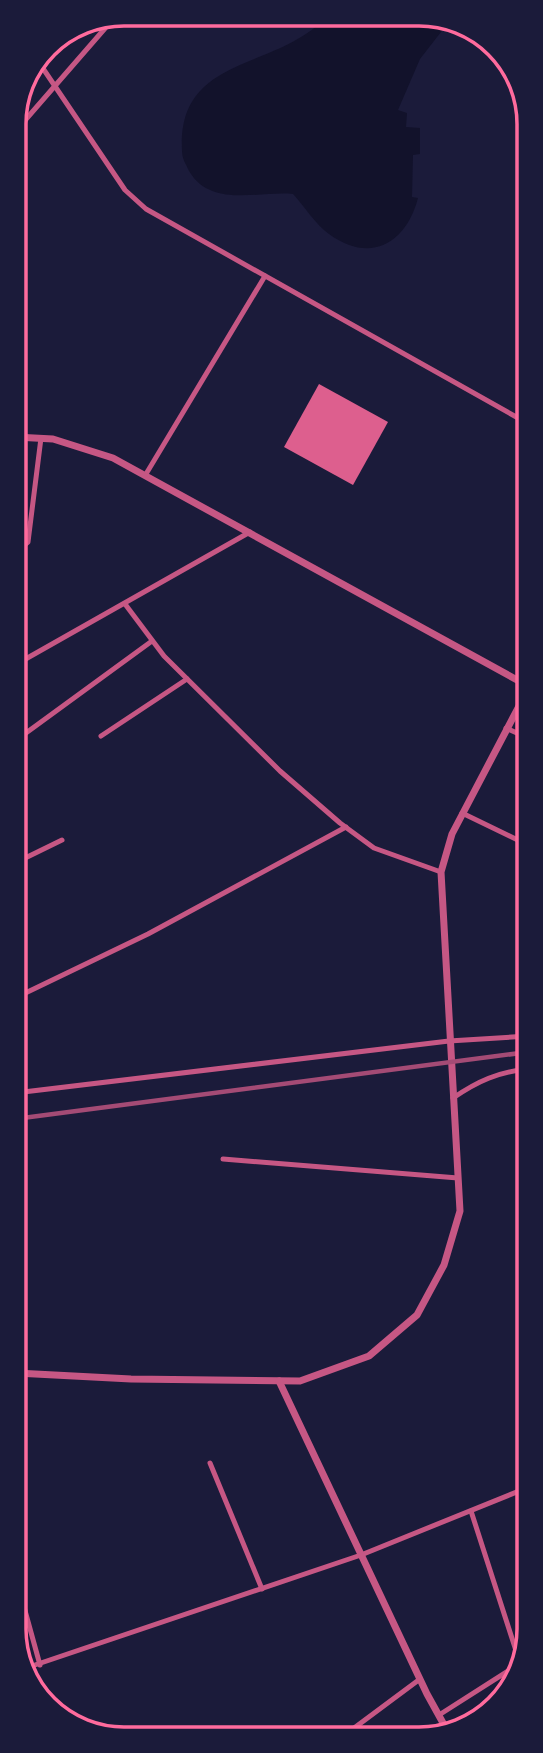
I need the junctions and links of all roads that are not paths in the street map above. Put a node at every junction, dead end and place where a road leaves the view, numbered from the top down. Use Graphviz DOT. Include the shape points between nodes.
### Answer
graph roads {
  1 [pos="105,28"];
  2 [pos="44,70"];
  3 [pos="53,85"];
  4 [pos="26,118"];
  5 [pos="265,276"];
  6 [pos="517,417"];
  7 [pos="26,437"];
  8 [pos="41,438"];
  9 [pos="146,474"];
  10 [pos="250,532"];
  11 [pos="26,545"];
  12 [pos="125,604"];
  13 [pos="152,641"];
  14 [pos="26,659"];
  15 [pos="187,679"];
  16 [pos="517,682"];
  17 [pos="517,708"];
  18 [pos="506,728"];
  19 [pos="26,733"];
  20 [pos="517,733"];
  21 [pos="101,736"];
  22 [pos="462,813"];
  23 [pos="346,827"];
  24 [pos="62,840"];
  25 [pos="517,840"];
  26 [pos="26,858"];
  27 [pos="441,872"];
  28 [pos="26,993"];
  29 [pos="517,1037"];
  30 [pos="449,1041"];
  31 [pos="517,1070"];
  32 [pos="26,1092"];
  33 [pos="453,1098"];
  34 [pos="223,1159"];
  35 [pos="458,1178"];
  36 [pos="26,1374"];
  37 [pos="279,1381"];
  38 [pos="209,1463"];
  39 [pos="517,1492"];
  40 [pos="471,1511"];
  41 [pos="361,1555"];
  42 [pos="262,1588"];
  43 [pos="26,1614"];
  44 [pos="515,1648"];
  45 [pos="40,1665"];
  46 [pos="34,1666"];
  47 [pos="505,1673"];
  48 [pos="420,1679"];
  49 [pos="439,1715"];
  50 [pos="444,1724"];
  51 [pos="355,1727"];
  1 -- 3 [label="street"];
  2 -- 3 [label="street"];
  3 -- 4 [label="street"];
  3 -- 5 [label="street" via="133,199"];
  5 -- 6 [label="street"];
  5 -- 9 [label="street"];
  7 -- 8 [label="street"];
  8 -- 9 [label="street" via="87,447"];
  8 -- 11 [label="street"];
  9 -- 10 [label="street"];
  10 -- 12 [label="street"];
  10 -- 16 [label="street"];
  12 -- 13 [label="street"];
  12 -- 14 [label="street"];
  13 -- 15 [label="street"];
  13 -- 19 [label="street"];
  15 -- 21 [label="street"];
  15 -- 23 [label="street" via="280,771"];
  17 -- 18 [label="street"];
  18 -- 20 [label="street"];
  18 -- 22 [label="street"];
  22 -- 25 [label="street"];
  22 -- 27 [label="street"];
  23 -- 27 [label="street" via="374,848"];
  23 -- 28 [label="street" via="148,934"];
  24 -- 26 [label="street"];
  27 -- 30 [label="street"];
  29 -- 30 [label="street"];
  30 -- 32 [label="street"];
  30 -- 33 [label="street"];
  31 -- 33 [label="street" via="477,1081"];
  33 -- 35 [label="street"];
  34 -- 35 [label="street"];
  35 -- 37 [label="street" via="460,1211 444,1265 417,1315 369,1356 300,1381"];
  36 -- 37 [label="street"];
  37 -- 41 [label="street"];
  38 -- 42 [label="street"];
  39 -- 40 [label="street"];
  40 -- 41 [label="street"];
  40 -- 44 [label="street"];
  41 -- 42 [label="street"];
  41 -- 48 [label="street"];
  42 -- 45 [label="street"];
  43 -- 45 [label="street"];
  45 -- 46 [label="street"];
  47 -- 49 [label="street"];
  48 -- 49 [label="street"];
  48 -- 51 [label="street"];
  49 -- 50 [label="street"];
}
